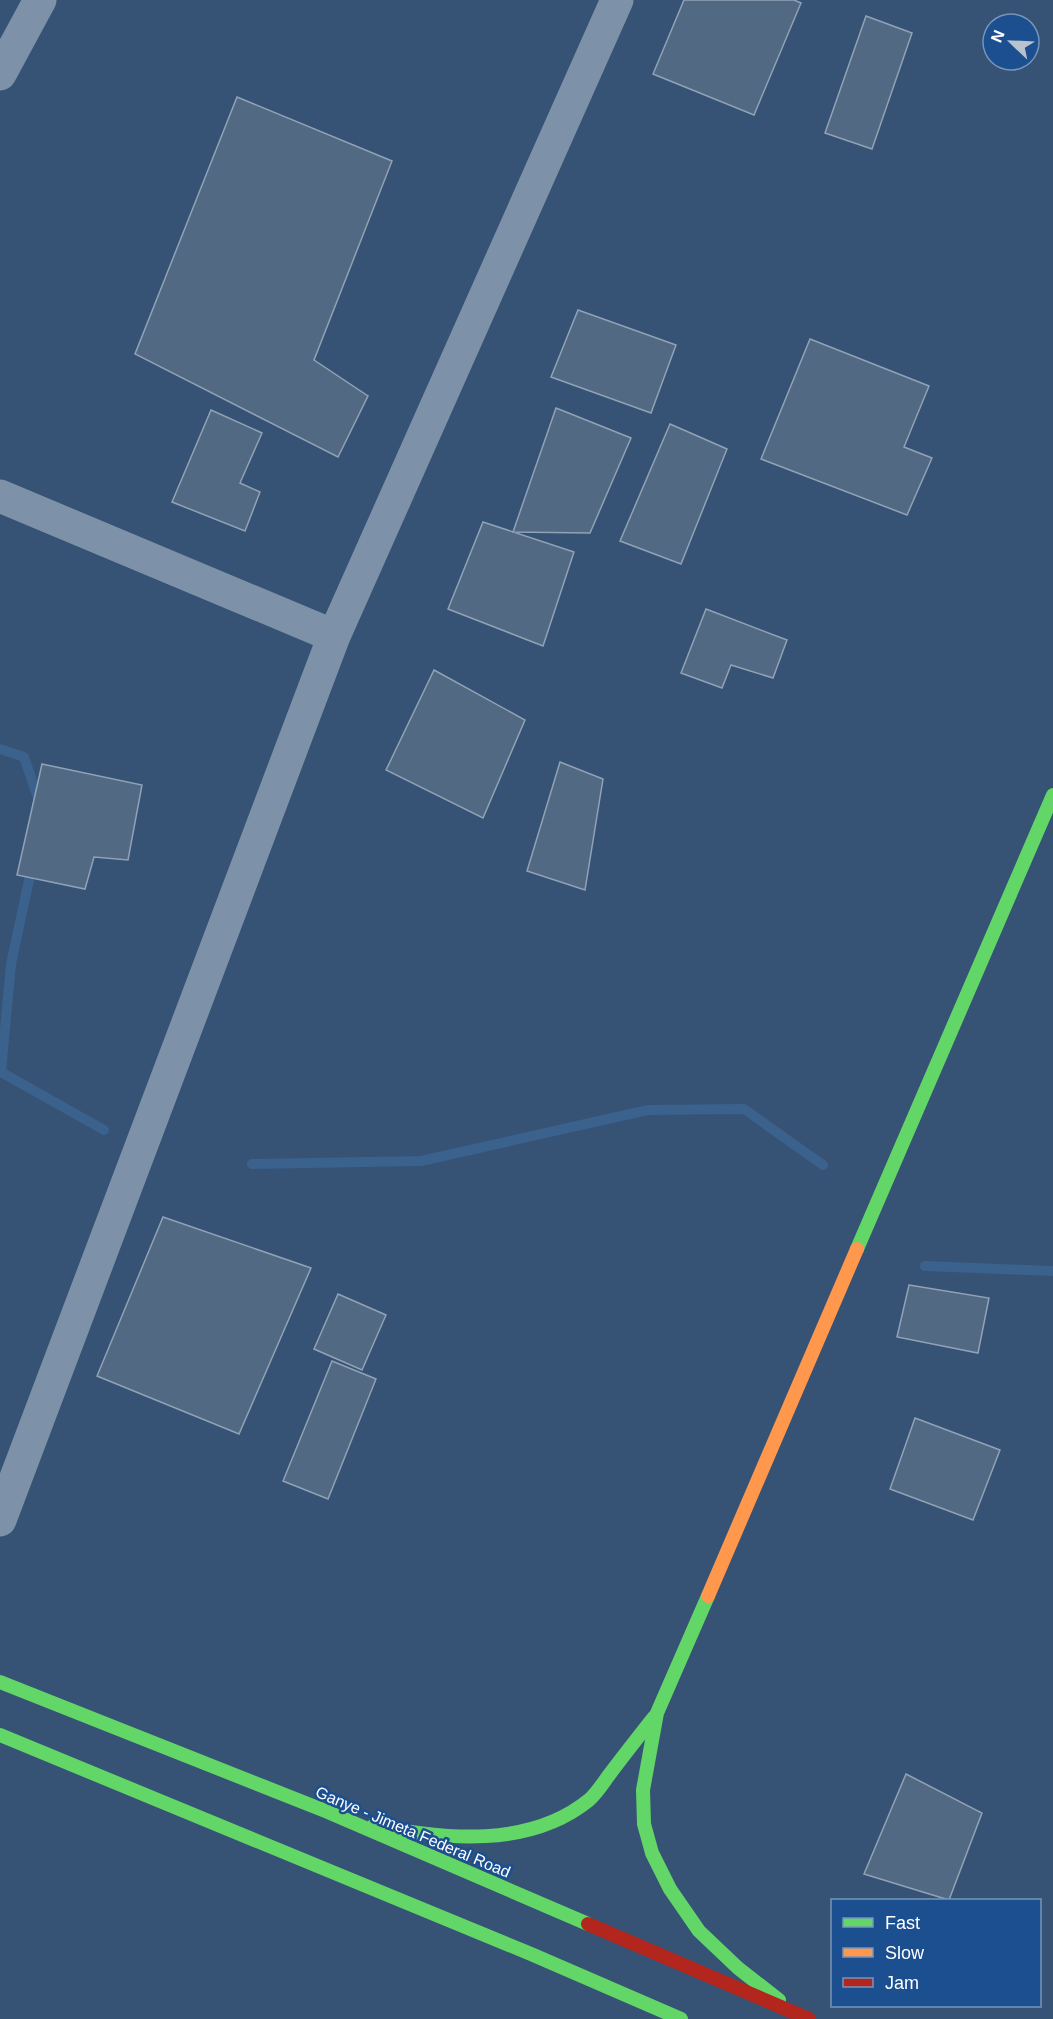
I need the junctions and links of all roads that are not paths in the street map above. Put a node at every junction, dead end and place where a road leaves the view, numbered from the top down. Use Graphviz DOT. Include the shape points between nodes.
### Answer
graph roads {
  1 [pos="40,0"];
  2 [pos="617,0"];
  3 [pos="0,74"];
  4 [pos="0,496"];
  5 [pos="334,636"];
  6 [pos="1053,795"];
  7 [pos="0,1520"];
  8 [pos="0,1682"];
  9 [pos="657,1713"];
  10 [pos="0,1735"];
  11 [pos="328,1812"];
  12 [pos="796,2013"];
  13 [pos="681,2019"];
  14 [pos="809,2019"];
  1 -- 3 [label="street"];
  2 -- 5 [label="street"];
  4 -- 5 [label="street"];
  5 -- 7 [label="street"];
  6 -- 9 [label="main road"];
  8 -- 11 [label="main road, Ganye - Jimeta Federal Road"];
  9 -- 11 [label="main road" via="591,1799 538,1826 502,1835 435,1835 387,1828"];
  9 -- 12 [label="main road" via="643,1790 644,1824 652,1853 670,1889 699,1931 738,1968"];
  10 -- 13 [label="main road"];
  11 -- 12 [label="main road, Ganye - Jimeta Federal Road"];
  12 -- 14 [label="main road, Ganye - Jimeta Federal Road"];
}
